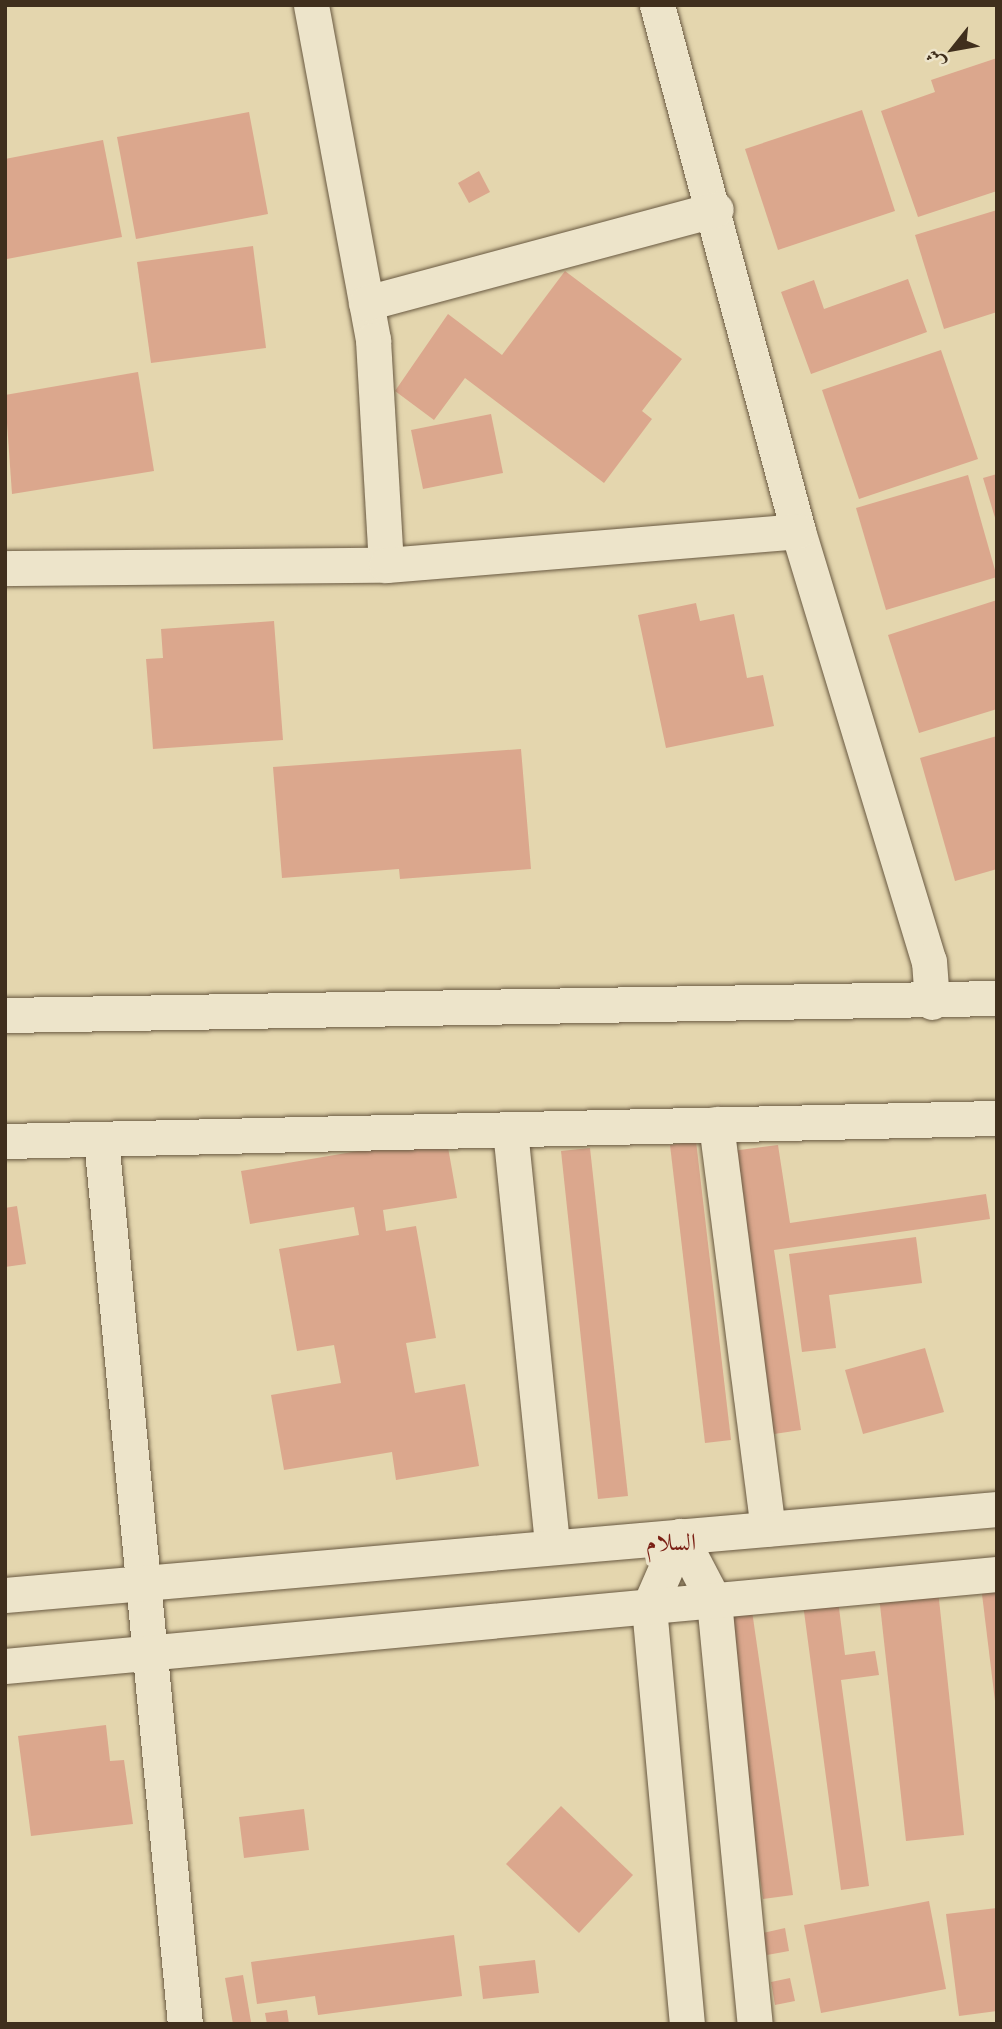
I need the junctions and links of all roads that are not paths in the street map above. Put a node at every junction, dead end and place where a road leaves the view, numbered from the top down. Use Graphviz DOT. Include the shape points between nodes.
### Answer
graph roads {
  1 [pos="311,5"];
  2 [pos="657,5"];
  3 [pos="716,209"];
  4 [pos="366,303"];
  5 [pos="798,531"];
  6 [pos="386,565"];
  7 [pos="5,568"];
  8 [pos="997,998"];
  9 [pos="932,1002"];
  10 [pos="5,1016"];
  11 [pos="997,1118"];
  12 [pos="716,1124"];
  13 [pos="510,1130"];
  14 [pos="101,1139"];
  15 [pos="5,1141"];
  16 [pos="997,1509"];
  17 [pos="768,1529"];
  18 [pos="680,1536"];
  19 [pos="552,1547"];
  20 [pos="997,1574"];
  21 [pos="143,1583"];
  22 [pos="5,1595"];
  23 [pos="714,1601"];
  24 [pos="649,1607"];
  25 [pos="150,1653"];
  26 [pos="5,1666"];
  27 [pos="185,2024"];
  28 [pos="687,2024"];
  29 [pos="755,2024"];
  1 -- 4 [label="street"];
  2 -- 3 [label="street"];
  3 -- 4 [label="street"];
  3 -- 5 [label="street"];
  4 -- 6 [label="street"];
  5 -- 6 [label="street"];
  5 -- 9 [label="street" via="929,961"];
  6 -- 7 [label="street"];
  8 -- 9 [label="street"];
  9 -- 10 [label="street"];
  11 -- 12 [label="street"];
  12 -- 13 [label="street"];
  12 -- 17 [label="street"];
  13 -- 14 [label="street"];
  13 -- 19 [label="street"];
  14 -- 15 [label="street"];
  14 -- 21 [label="street"];
  16 -- 17 [label="street"];
  17 -- 18 [label="street"];
  18 -- 19 [label="street"];
  18 -- 23 [label="street"];
  18 -- 24 [label="street"];
  19 -- 21 [label="street"];
  20 -- 23 [label="street"];
  21 -- 22 [label="street"];
  21 -- 25 [label="street"];
  23 -- 24 [label="street"];
  23 -- 29 [label="street"];
  24 -- 25 [label="street"];
  24 -- 28 [label="street"];
  25 -- 26 [label="street"];
  25 -- 27 [label="street"];
}
